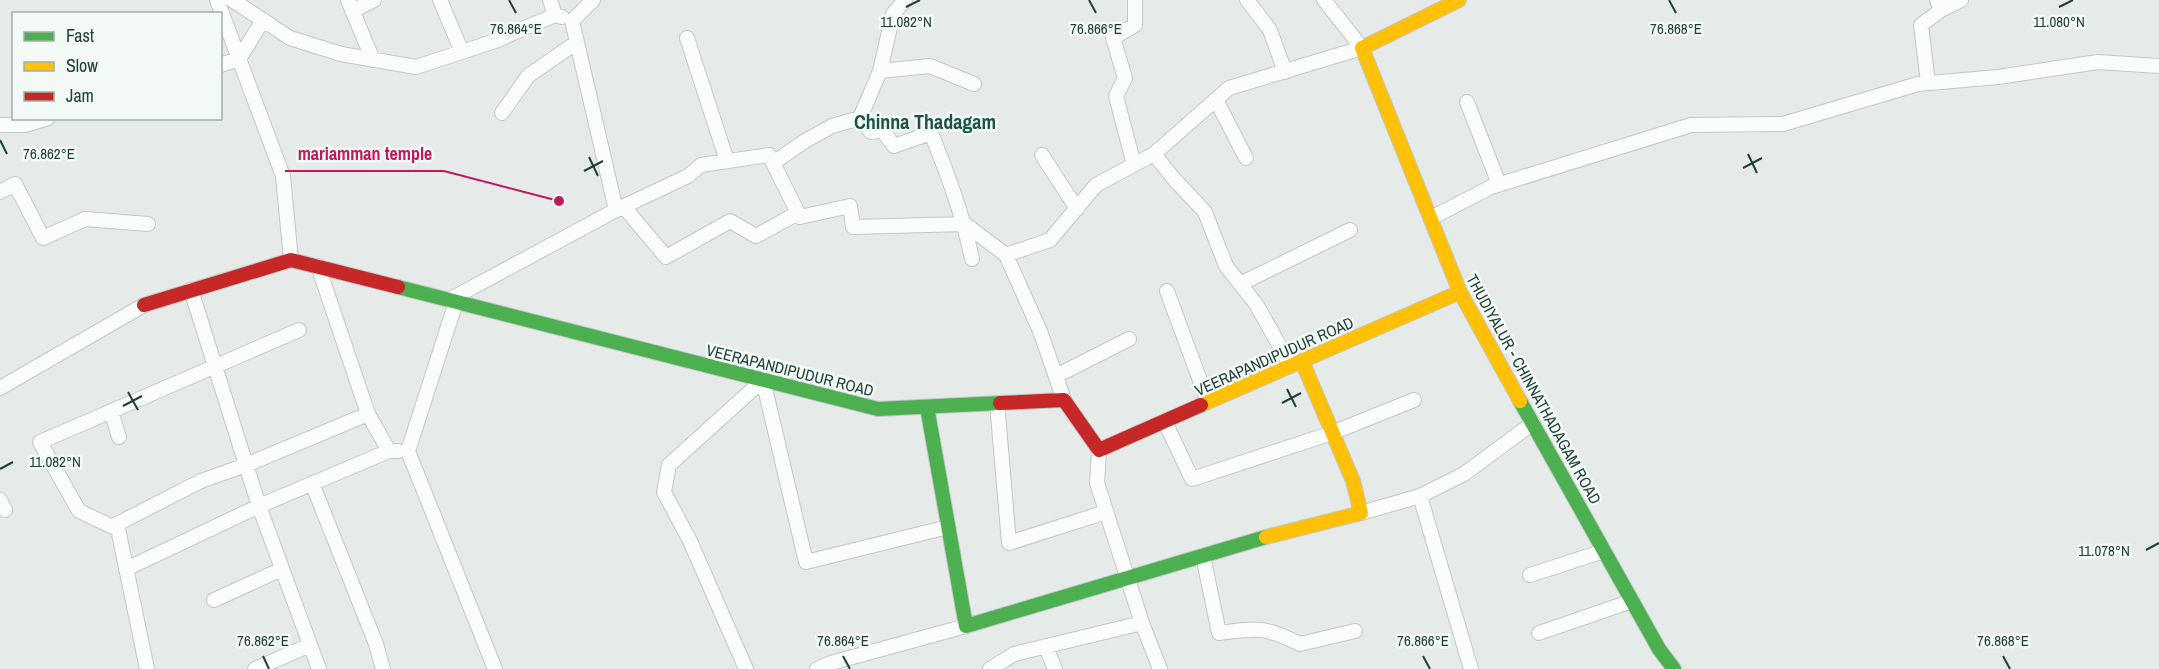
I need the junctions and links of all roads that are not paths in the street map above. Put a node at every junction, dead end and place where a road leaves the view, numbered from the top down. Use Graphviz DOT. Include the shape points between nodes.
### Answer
graph roads {
  1 [pos="232,0"];
  2 [pos="374,0"];
  3 [pos="440,0"];
  4 [pos="550,0"];
  5 [pos="593,0"];
  6 [pos="905,0"];
  7 [pos="1135,0"];
  8 [pos="1324,0"];
  9 [pos="1459,0"];
  10 [pos="1961,0"];
  11 [pos="1255,3"];
  12 [pos="350,5"];
  13 [pos="1939,5"];
  14 [pos="222,13"];
  15 [pos="555,15"];
  16 [pos="263,21"];
  17 [pos="572,21"];
  18 [pos="687,38"];
  19 [pos="577,42"];
  20 [pos="1362,48"];
  21 [pos="462,52"];
  22 [pos="239,59"];
  23 [pos="373,60"];
  24 [pos="222,64"];
  25 [pos="2159,66"];
  26 [pos="880,71"];
  27 [pos="1285,72"];
  28 [pos="1928,83"];
  29 [pos="974,84"];
  30 [pos="1216,100"];
  31 [pos="1467,102"];
  32 [pos="502,113"];
  33 [pos="860,118"];
  34 [pos="42,120"];
  35 [pos="0,125"];
  36 [pos="1154,154"];
  37 [pos="1042,155"];
  38 [pos="1246,158"];
  39 [pos="727,161"];
  40 [pos="773,162"];
  41 [pos="1134,165"];
  42 [pos="1499,184"];
  43 [pos="0,192"];
  44 [pos="1077,208"];
  45 [pos="620,209"];
  46 [pos="798,213"];
  47 [pos="1431,218"];
  48 [pos="148,224"];
  49 [pos="965,224"];
  50 [pos="1350,230"];
  51 [pos="1005,255"];
  52 [pos="972,259"];
  53 [pos="291,260"];
  54 [pos="318,266"];
  55 [pos="1240,284"];
  56 [pos="190,291"];
  57 [pos="1167,291"];
  58 [pos="1460,292"];
  59 [pos="452,301"];
  60 [pos="299,330"];
  61 [pos="1129,339"];
  62 [pos="1296,364"];
  63 [pos="215,366"];
  64 [pos="1056,376"];
  65 [pos="764,380"];
  66 [pos="0,388"];
  67 [pos="1064,400"];
  68 [pos="1414,400"];
  69 [pos="1208,402"];
  70 [pos="997,404"];
  71 [pos="927,407"];
  72 [pos="111,411"];
  73 [pos="368,414"];
  74 [pos="1165,422"];
  75 [pos="1533,423"];
  76 [pos="1332,433"];
  77 [pos="118,437"];
  78 [pos="1099,450"];
  79 [pos="389,451"];
  80 [pos="408,451"];
  81 [pos="246,465"];
  82 [pos="312,483"];
  83 [pos="1420,496"];
  84 [pos="259,506"];
  85 [pos="1106,512"];
  86 [pos="1361,513"];
  87 [pos="948,526"];
  88 [pos="117,529"];
  89 [pos="1604,551"];
  90 [pos="1203,556"];
  91 [pos="126,569"];
  92 [pos="282,569"];
  93 [pos="1530,575"];
  94 [pos="1128,579"];
  95 [pos="214,600"];
  96 [pos="1632,601"];
  97 [pos="1142,623"];
  98 [pos="966,626"];
  99 [pos="1355,631"];
  100 [pos="1539,633"];
  101 [pos="310,645"];
  102 [pos="1046,647"];
  103 [pos="1672,668"];
  104 [pos="147,669"];
  105 [pos="255,669"];
  106 [pos="319,669"];
  107 [pos="383,669"];
  108 [pos="495,669"];
  109 [pos="746,669"];
  110 [pos="818,669"];
  111 [pos="990,669"];
  112 [pos="1055,669"];
  113 [pos="1160,669"];
  114 [pos="1471,669"];
  1 -- 16 [label="street"];
  2 -- 12 [label="street"];
  3 -- 21 [label="street"];
  4 -- 15 [label="street"];
  5 -- 17 [label="street"];
  6 -- 26 [label="street" via="893,14"];
  7 -- 41 [label="street" via="1135,25 1113,38 1125,78 1116,96"];
  8 -- 20 [label="street"];
  9 -- 20 [label="street"];
  10 -- 13 [label="street"];
  11 -- 27 [label="street"];
  12 -- 23 [label="street"];
  13 -- 28 [label="street" via="1921,25"];
  14 -- 22 [label="street"];
  15 -- 17 [label="street"];
  15 -- 21 [label="street"];
  16 -- 22 [label="street"];
  16 -- 23 [label="street" via="290,38"];
  17 -- 19 [label="street"];
  18 -- 39 [label="street"];
  19 -- 32 [label="street" via="528,76"];
  19 -- 45 [label="street"];
  20 -- 27 [label="street"];
  20 -- 47 [label="street, THUDIYALUR - CHINNATHADAGAM ROAD"];
  21 -- 23 [label="street" via="416,67"];
  22 -- 24 [label="street"];
  22 -- 53 [label="street" via="283,176"];
  25 -- 28 [label="street" via="2098,62"];
  26 -- 29 [label="street" via="930,66"];
  26 -- 33 [label="street"];
  27 -- 30 [label="street" via="1229,88"];
  28 -- 42 [label="street" via="1783,124 1691,125"];
  30 -- 36 [label="street"];
  30 -- 38 [label="street"];
  31 -- 42 [label="street"];
  33 -- 40 [label="street" via="832,126"];
  33 -- 49 [label="street" via="871,132 882,130 894,146 931,133"];
  34 -- 35 [label="street" via="25,126"];
  36 -- 41 [label="street"];
  36 -- 55 [label="street" via="1206,212 1226,266"];
  37 -- 44 [label="street"];
  39 -- 40 [label="street" via="769,155"];
  39 -- 45 [label="street" via="701,165 688,176"];
  40 -- 46 [label="street"];
  41 -- 44 [label="street" via="1096,185"];
  42 -- 47 [label="street"];
  43 -- 48 [label="street" via="15,184 43,238 85,219"];
  44 -- 51 [label="street" via="1050,240"];
  45 -- 46 [label="street" via="666,257 730,221 756,236"];
  45 -- 59 [label="street"];
  46 -- 49 [label="street" via="800,217 849,206 853,227"];
  47 -- 58 [label="street, THUDIYALUR - CHINNATHADAGAM ROAD"];
  49 -- 51 [label="street"];
  49 -- 52 [label="street"];
  50 -- 55 [label="street"];
  51 -- 64 [label="street"];
  53 -- 54 [label="street, VEERAPANDIPUDUR ROAD"];
  53 -- 56 [label="street, VEERAPANDIPUDUR ROAD"];
  54 -- 59 [label="street, VEERAPANDIPUDUR ROAD"];
  54 -- 73 [label="street"];
  55 -- 62 [label="street"];
  56 -- 63 [label="street"];
  56 -- 66 [label="street, VEERAPANDIPUDUR ROAD" via="144,305"];
  57 -- 69 [label="street"];
  58 -- 62 [label="street, VEERAPANDIPUDUR ROAD"];
  58 -- 75 [label="street, THUDIYALUR - CHINNATHADAGAM ROAD"];
  59 -- 65 [label="street, VEERAPANDIPUDUR ROAD"];
  59 -- 80 [label="street"];
  60 -- 63 [label="street"];
  61 -- 64 [label="street"];
  62 -- 69 [label="street, VEERAPANDIPUDUR ROAD"];
  62 -- 76 [label="street"];
  63 -- 72 [label="street"];
  63 -- 81 [label="street"];
  64 -- 67 [label="street"];
  65 -- 71 [label="street, VEERAPANDIPUDUR ROAD" via="878,409"];
  65 -- 87 [label="street" via="806,562"];
  65 -- 109 [label="street" via="669,465 664,492"];
  67 -- 70 [label="street, VEERAPANDIPUDUR ROAD"];
  67 -- 78 [label="street"];
  68 -- 76 [label="street"];
  69 -- 74 [label="street, VEERAPANDIPUDUR ROAD"];
  70 -- 71 [label="street, VEERAPANDIPUDUR ROAD"];
  70 -- 85 [label="street" via="1009,543"];
  71 -- 87 [label="street"];
  72 -- 77 [label="street"];
  72 -- 88 [label="street" via="40,442 79,511"];
  73 -- 79 [label="street"];
  73 -- 81 [label="street"];
  74 -- 76 [label="street" via="1192,479"];
  74 -- 78 [label="street, VEERAPANDIPUDUR ROAD"];
  75 -- 83 [label="street" via="1464,474"];
  75 -- 89 [label="street, THUDIYALUR - CHINNATHADAGAM ROAD"];
  76 -- 86 [label="street" via="1353,481"];
  78 -- 85 [label="street" via="1097,483"];
  79 -- 80 [label="street"];
  79 -- 82 [label="street"];
  80 -- 108 [label="street"];
  81 -- 84 [label="street"];
  81 -- 88 [label="street" via="201,481 117,524"];
  82 -- 84 [label="street"];
  82 -- 107 [label="street"];
  83 -- 86 [label="street"];
  83 -- 114 [label="street"];
  84 -- 91 [label="street"];
  84 -- 92 [label="street"];
  85 -- 94 [label="street"];
  86 -- 90 [label="street"];
  87 -- 98 [label="street"];
  88 -- 91 [label="street"];
  89 -- 93 [label="street"];
  89 -- 96 [label="street, THUDIYALUR - CHINNATHADAGAM ROAD"];
  90 -- 94 [label="street"];
  90 -- 99 [label="street" via="1219,633 1257,628 1274,631 1300,644"];
  91 -- 104 [label="street"];
  92 -- 95 [label="street"];
  92 -- 101 [label="street"];
  94 -- 97 [label="street"];
  94 -- 98 [label="street"];
  96 -- 100 [label="street"];
  96 -- 103 [label="street, THUDIYALUR - CHINNATHADAGAM ROAD"];
  97 -- 102 [label="street"];
  97 -- 113 [label="street"];
  98 -- 110 [label="street"];
  101 -- 105 [label="street"];
  101 -- 106 [label="street"];
  102 -- 111 [label="street" via="1014,654"];
  102 -- 112 [label="street"];
}
